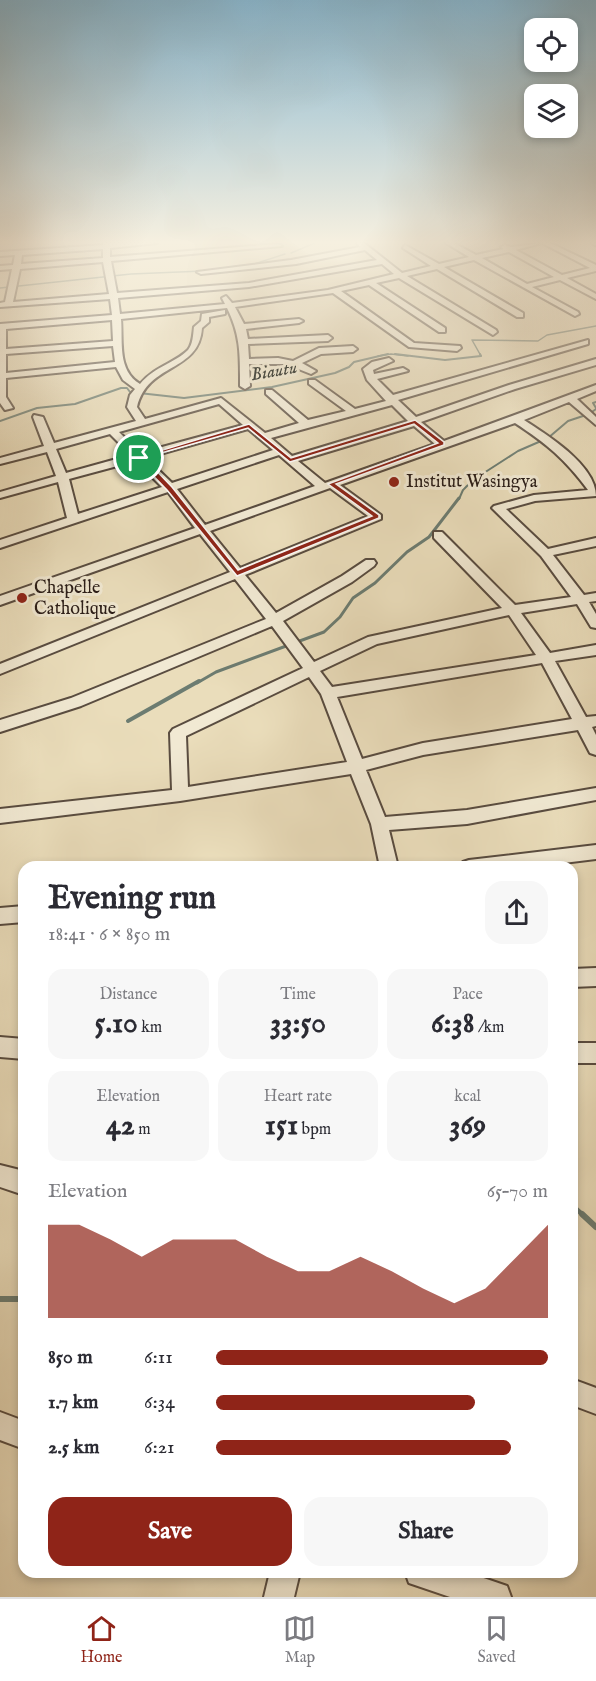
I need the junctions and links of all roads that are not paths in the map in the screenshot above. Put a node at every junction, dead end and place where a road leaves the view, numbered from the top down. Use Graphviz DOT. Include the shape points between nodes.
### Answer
graph roads {
  1 [pos="117,318"];
  2 [pos="122,318"];
  3 [pos="205,318"];
  4 [pos="237,318"];
  5 [pos="370,318"];
  6 [pos="423,318"];
  7 [pos="469,318"];
  8 [pos="299,321"];
  9 [pos="1,327"];
  10 [pos="241,327"];
  11 [pos="442,330"];
  12 [pos="493,332"];
  13 [pos="328,338"];
  14 [pos="244,342"];
  15 [pos="585,342"];
  16 [pos="116,343"];
  17 [pos="457,348"];
  18 [pos="353,349"];
  19 [pos="1,352"];
  20 [pos="389,360"];
  21 [pos="243,362"];
  22 [pos="297,362"];
  23 [pos="596,362"];
  24 [pos="120,364"];
  25 [pos="404,370"];
  26 [pos="311,371"];
  27 [pos="0,376"];
  28 [pos="370,378"];
  29 [pos="312,382"];
  30 [pos="245,386"];
  31 [pos="596,388"];
  32 [pos="138,392"];
  33 [pos="269,393"];
  34 [pos="0,397"];
  35 [pos="570,398"];
  36 [pos="392,400"];
  37 [pos="8,408"];
  38 [pos="352,411"];
  39 [pos="38,417"];
  40 [pos="516,419"];
  41 [pos="414,421"];
  42 [pos="142,422"];
  43 [pos="596,422"];
  44 [pos="306,424"];
  45 [pos="249,426"];
  46 [pos="111,430"];
  47 [pos="264,437"];
  48 [pos="442,444"];
  49 [pos="52,449"];
  50 [pos="281,451"];
  51 [pos="139,458"];
  52 [pos="290,460"];
  53 [pos="0,461"];
  54 [pos="63,479"];
  55 [pos="327,485"];
  56 [pos="170,488"];
  57 [pos="596,493"];
  58 [pos="0,494"];
  59 [pos="74,521"];
  60 [pos="204,530"];
  61 [pos="438,535"];
  62 [pos="596,542"];
  63 [pos="0,544"];
  64 [pos="545,553"];
  65 [pos="370,563"];
  66 [pos="237,573"];
  67 [pos="596,597"];
  68 [pos="580,599"];
  69 [pos="0,601"];
  70 [pos="512,610"];
  71 [pos="273,621"];
  72 [pos="596,624"];
  73 [pos="596,650"];
  74 [pos="546,658"];
  75 [pos="312,668"];
  76 [pos="0,669"];
  77 [pos="328,693"];
  78 [pos="589,722"];
  79 [pos="0,726"];
  80 [pos="596,749"];
  81 [pos="356,767"];
  82 [pos="596,794"];
  83 [pos="180,795"];
  84 [pos="0,816"];
  85 [pos="379,824"];
  86 [pos="596,852"];
  87 [pos="388,861"];
  88 [pos="520,861"];
  89 [pos="18,914"];
  90 [pos="0,916"];
  91 [pos="596,977"];
  92 [pos="578,978"];
  93 [pos="0,1047"];
  94 [pos="18,1048"];
  95 [pos="578,1053"];
  96 [pos="596,1053"];
  97 [pos="0,1176"];
  98 [pos="18,1181"];
  99 [pos="578,1394"];
  100 [pos="596,1401"];
  101 [pos="0,1426"];
  102 [pos="18,1433"];
  103 [pos="284,1578"];
  104 [pos="438,1578"];
  105 [pos="279,1597"];
  106 [pos="496,1597"];
  1 -- 2 [label="street"];
  1 -- 9 [label="street"];
  1 -- 16 [label="street"];
  3 -- 32 [label="street" via="191,352 152,375"];
  4 -- 10 [label="street"];
  5 -- 17 [label="street" via="412,345"];
  6 -- 11 [label="street"];
  7 -- 12 [label="street"];
  8 -- 10 [label="street"];
  9 -- 19 [label="street"];
  10 -- 14 [label="street"];
  13 -- 14 [label="street"];
  14 -- 21 [label="street"];
  15 -- 36 [label="street"];
  16 -- 19 [label="street"];
  16 -- 24 [label="street"];
  18 -- 22 [label="street" via="319,351"];
  19 -- 27 [label="street"];
  20 -- 28 [label="street" via="368,369"];
  21 -- 22 [label="street"];
  21 -- 30 [label="street"];
  22 -- 26 [label="street"];
  23 -- 41 [label="street"];
  24 -- 27 [label="street"];
  24 -- 32 [label="street"];
  25 -- 28 [label="street"];
  27 -- 34 [label="street"];
  28 -- 36 [label="street"];
  29 -- 38 [label="street"];
  31 -- 35 [label="street"];
  32 -- 42 [label="street" via="132,407"];
  33 -- 44 [label="street"];
  34 -- 37 [label="street"];
  35 -- 40 [label="street"];
  35 -- 43 [label="street"];
  36 -- 38 [label="street"];
  36 -- 41 [label="street"];
  38 -- 44 [label="street"];
  39 -- 49 [label="street"];
  40 -- 48 [label="street"];
  40 -- 57 [label="street" via="570,459"];
  41 -- 48 [label="street"];
  41 -- 52 [label="street"];
  42 -- 45 [label="street" via="221,402"];
  42 -- 46 [label="street"];
  44 -- 47 [label="street"];
  45 -- 47 [label="street"];
  45 -- 51 [label="street"];
  46 -- 49 [label="street"];
  46 -- 51 [label="street"];
  47 -- 50 [label="street"];
  48 -- 55 [label="street"];
  49 -- 53 [label="street"];
  49 -- 54 [label="street"];
  50 -- 52 [label="street"];
  50 -- 56 [label="street"];
  51 -- 54 [label="street"];
  51 -- 56 [label="street"];
  52 -- 55 [label="street"];
  54 -- 58 [label="street"];
  54 -- 59 [label="street"];
  55 -- 60 [label="street"];
  55 -- 66 [label="street" via="377,517"];
  56 -- 59 [label="street"];
  56 -- 60 [label="street"];
  57 -- 64 [label="street" via="534,498 498,508"];
  59 -- 63 [label="street"];
  60 -- 66 [label="street"];
  60 -- 69 [label="street"];
  61 -- 70 [label="street"];
  62 -- 64 [label="street"];
  64 -- 68 [label="street"];
  65 -- 71 [label="street"];
  66 -- 71 [label="street"];
  66 -- 76 [label="street"];
  67 -- 68 [label="street"];
  68 -- 70 [label="street"];
  68 -- 72 [label="street"];
  70 -- 74 [label="street"];
  70 -- 75 [label="street" via="393,634"];
  71 -- 75 [label="street"];
  71 -- 79 [label="street" via="76,702"];
  73 -- 74 [label="street"];
  74 -- 77 [label="street"];
  74 -- 78 [label="street"];
  75 -- 77 [label="street"];
  75 -- 83 [label="street" via="177,733"];
  77 -- 81 [label="street"];
  78 -- 80 [label="street"];
  78 -- 81 [label="street" via="423,749"];
  81 -- 83 [label="street"];
  81 -- 85 [label="street"];
  82 -- 85 [label="street" via="466,817"];
  83 -- 84 [label="street"];
  85 -- 87 [label="street"];
  86 -- 88 [label="street"];
  89 -- 90 [label="street"];
  91 -- 92 [label="street"];
  93 -- 94 [label="street"];
  95 -- 96 [label="street"];
  97 -- 98 [label="street"];
  99 -- 100 [label="street"];
  101 -- 102 [label="street"];
  103 -- 105 [label="street"];
  104 -- 106 [label="street"];
}
